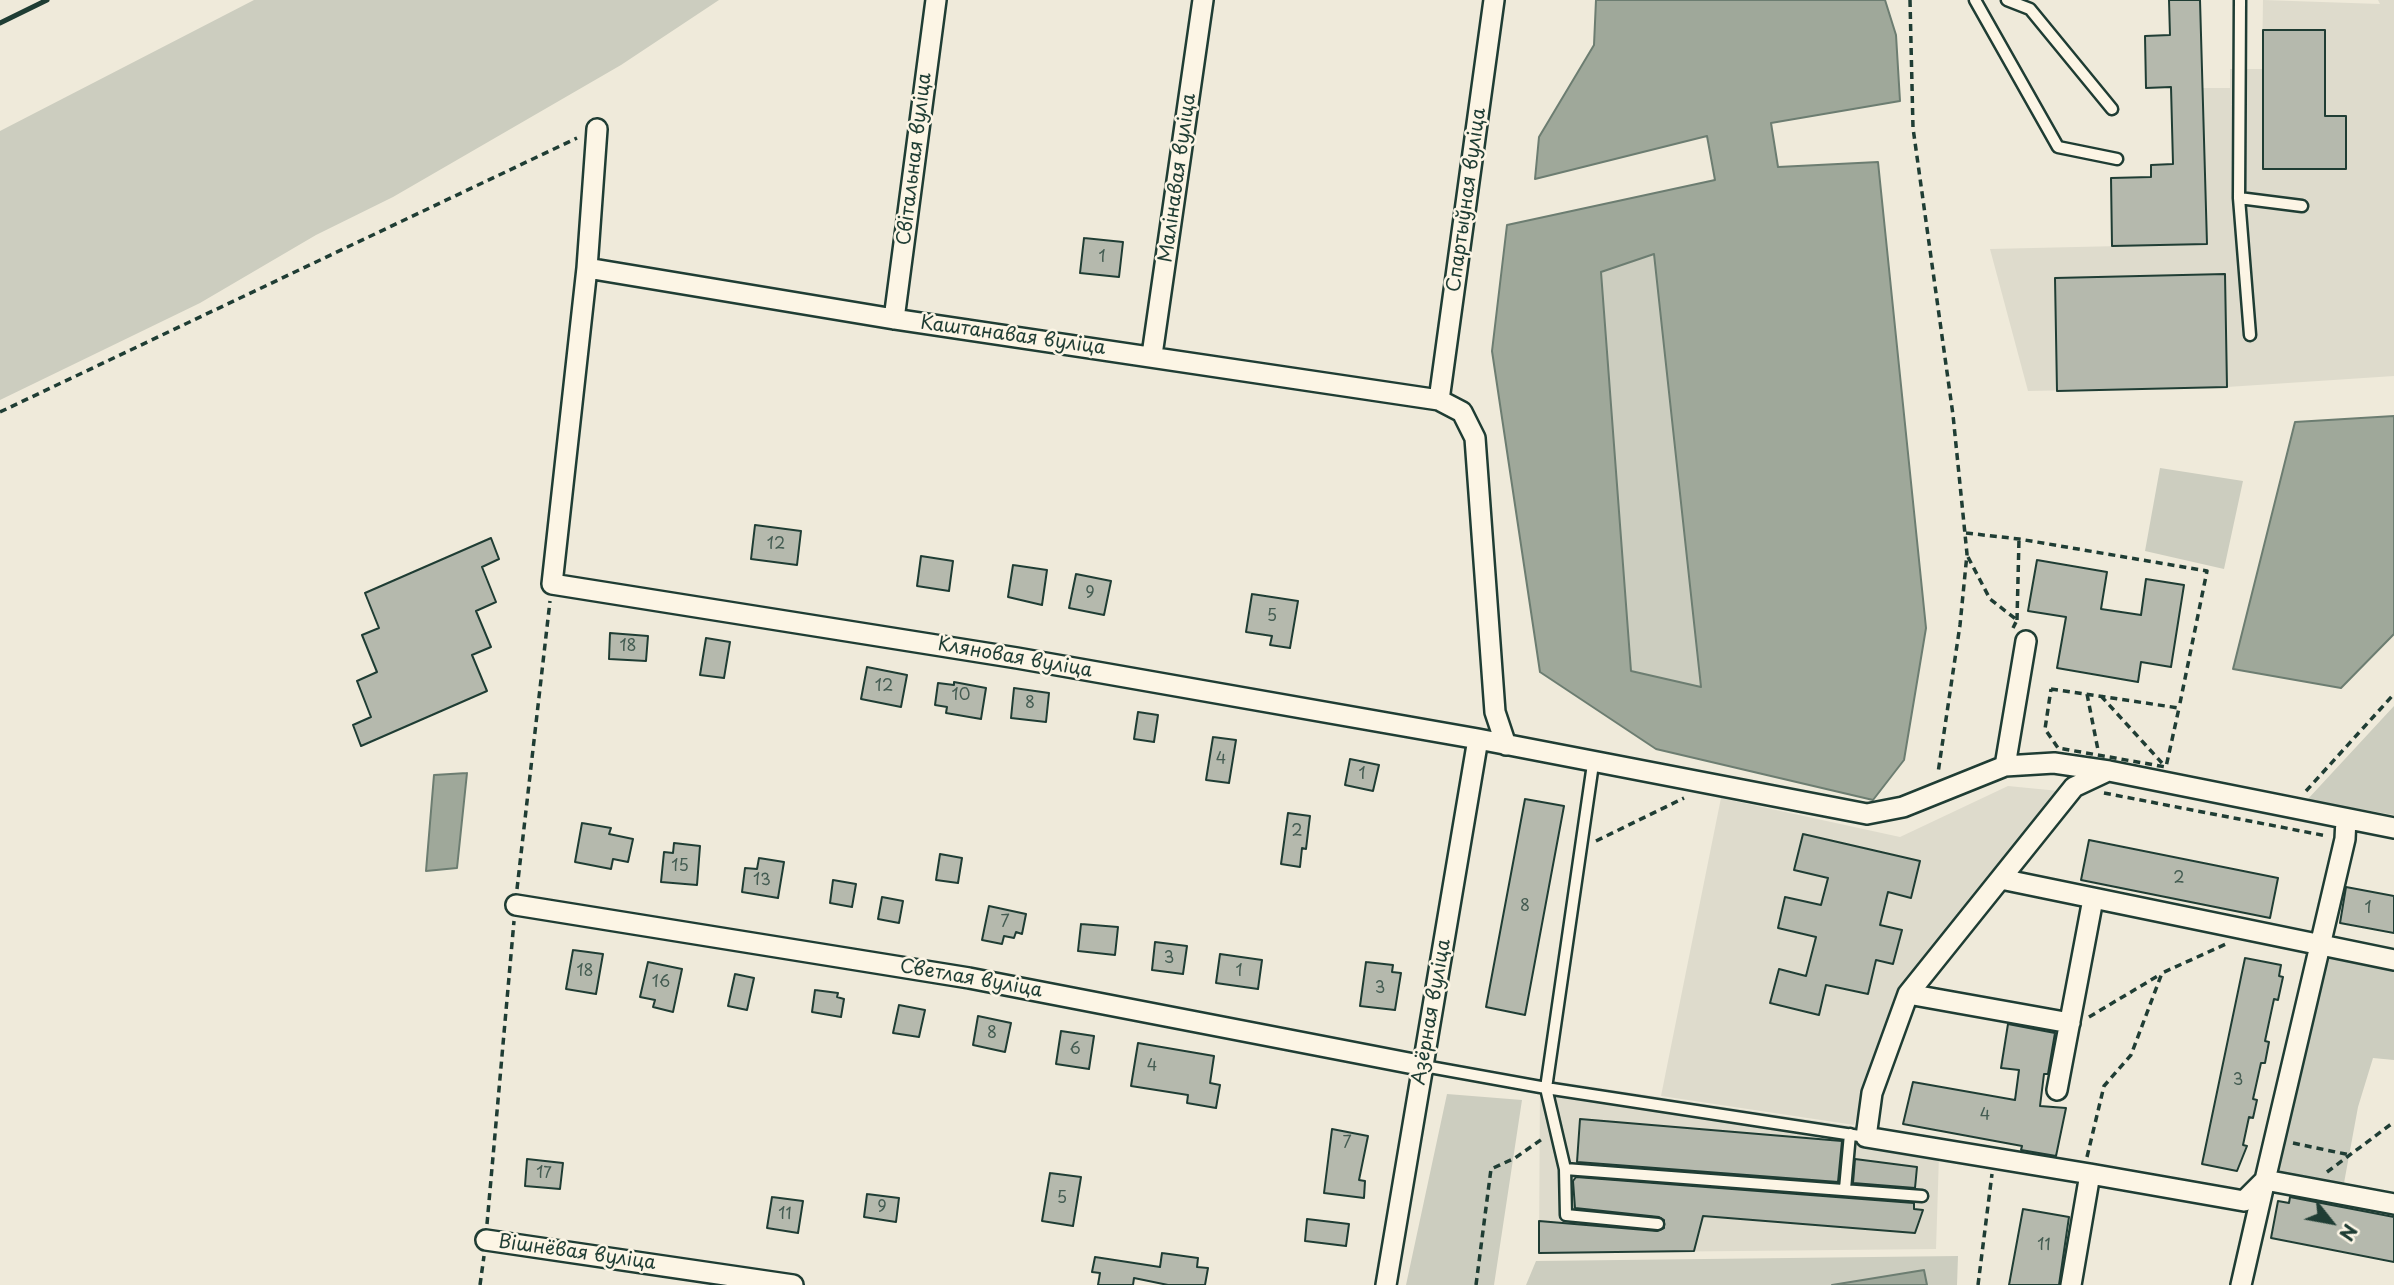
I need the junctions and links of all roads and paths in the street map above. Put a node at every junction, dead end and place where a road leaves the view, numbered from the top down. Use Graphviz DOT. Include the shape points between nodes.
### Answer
graph roads {
  1 [pos="936,0"];
  2 [pos="1203,0"];
  3 [pos="1494,0"];
  4 [pos="1910,0"];
  5 [pos="1975,0"];
  6 [pos="2007,0"];
  7 [pos="2240,0"];
  8 [pos="2112,109"];
  9 [pos="597,129"];
  10 [pos="2117,159"];
  11 [pos="2239,198"];
  12 [pos="2302,206"];
  13 [pos="587,268"];
  14 [pos="894,319"];
  15 [pos="2250,335"];
  16 [pos="1152,355"];
  17 [pos="1439,400"];
  18 [pos="0,412"];
  19 [pos="1966,533"];
  20 [pos="2019,539"];
  21 [pos="1967,554"];
  22 [pos="552,584"];
  23 [pos="2017,620"];
  24 [pos="2019,636"];
  25 [pos="2087,694"];
  26 [pos="2394,694"];
  27 [pos="2101,696"];
  28 [pos="2179,708"];
  29 [pos="1478,739"];
  30 [pos="1506,745"];
  31 [pos="2104,763"];
  32 [pos="1593,764"];
  33 [pos="2005,766"];
  34 [pos="2166,767"];
  35 [pos="2074,787"];
  36 [pos="1935,793"];
  37 [pos="1689,796"];
  38 [pos="2290,809"];
  39 [pos="2346,819"];
  40 [pos="2394,828"];
  41 [pos="2345,839"];
  42 [pos="1581,848"];
  43 [pos="2001,879"];
  44 [pos="2093,900"];
  45 [pos="516,905"];
  46 [pos="2254,932"];
  47 [pos="2320,945"];
  48 [pos="2394,960"];
  49 [pos="2162,973"];
  50 [pos="1908,994"];
  51 [pos="2070,1026"];
  52 [pos="1424,1066"];
  53 [pos="1546,1088"];
  54 [pos="2057,1090"];
  55 [pos="2394,1122"];
  56 [pos="1556,1129"];
  57 [pos="1858,1135"];
  58 [pos="2274,1139"];
  59 [pos="2350,1155"];
  60 [pos="1994,1158"];
  61 [pos="1565,1170"];
  62 [pos="2087,1174"];
  63 [pos="2265,1180"];
  64 [pos="2309,1186"];
  65 [pos="1845,1189"];
  66 [pos="1922,1196"];
  67 [pos="2394,1203"];
  68 [pos="1658,1224"];
  69 [pos="486,1240"];
  70 [pos="480,1285"];
  71 [pos="793,1285"];
  72 [pos="1385,1285"];
  73 [pos="1476,1285"];
  74 [pos="1978,1285"];
  75 [pos="2071,1285"];
  76 [pos="2241,1285"];
  1 -- 14 [label="street, Світальная вуліца"];
  2 -- 16 [label="street, Малінавая вуліца"];
  3 -- 17 [label="street, Спартыўная вуліца"];
  4 -- 19 [label="path" via="1913,128"];
  5 -- 10 [label="lane" via="2058,147"];
  6 -- 8 [label="lane" via="2030,9"];
  7 -- 11 [label="lane"];
  9 -- 13 [label="street"];
  9 -- 18 [label="path"];
  11 -- 12 [label="lane"];
  11 -- 15 [label="lane"];
  13 -- 14 [label="street, Каштанавая вуліца"];
  13 -- 22 [label="street"];
  14 -- 16 [label="street, Каштанавая вуліца"];
  16 -- 17 [label="street, Каштанавая вуліца"];
  17 -- 30 [label="street" via="1462,412 1475,438 1494,712"];
  19 -- 20 [label="path"];
  19 -- 21 [label="path"];
  20 -- 23 [label="path"];
  20 -- 28 [label="path" via="2207,571"];
  21 -- 23 [label="path" via="1990,599"];
  21 -- 36 [label="path"];
  22 -- 29 [label="street, Кляновая вуліца" via="1017,658"];
  22 -- 45 [label="path"];
  23 -- 24 [label="path"];
  24 -- 33 [label="street"];
  25 -- 27 [label="path"];
  25 -- 31 [label="path"];
  25 -- 31 [label="path" via="2051,689 2045,729 2058,748"];
  26 -- 38 [label="path"];
  27 -- 28 [label="path"];
  27 -- 34 [label="path"];
  28 -- 34 [label="path"];
  29 -- 30 [label="street, Кляновая вуліца"];
  29 -- 52 [label="street, Азёрная вуліца"];
  30 -- 32 [label="street, Кляновая вуліца"];
  31 -- 33 [label="street, Кляновая вуліца"];
  31 -- 34 [label="path"];
  31 -- 35 [label="street"];
  31 -- 38 [label="street, Кляновая вуліца"];
  32 -- 36 [label="street, Кляновая вуліца" via="1867,814 1903,807"];
  32 -- 42 [label="lane"];
  33 -- 36 [label="street, Кляновая вуліца"];
  35 -- 41 [label="path"];
  35 -- 43 [label="street"];
  37 -- 42 [label="path"];
  38 -- 39 [label="street, Кляновая вуліца"];
  39 -- 40 [label="street, Кляновая вуліца"];
  39 -- 41 [label="street"];
  41 -- 47 [label="street"];
  42 -- 53 [label="lane"];
  43 -- 44 [label="street"];
  43 -- 50 [label="street"];
  44 -- 46 [label="street"];
  44 -- 51 [label="street"];
  45 -- 52 [label="street, Светлая вуліца" via="969,978"];
  45 -- 69 [label="path"];
  46 -- 47 [label="street"];
  46 -- 49 [label="path"];
  47 -- 48 [label="street"];
  47 -- 58 [label="street"];
  49 -- 51 [label="path"];
  49 -- 62 [label="path" via="2131,1055 2104,1086"];
  50 -- 51 [label="street"];
  50 -- 57 [label="street"];
  51 -- 54 [label="street"];
  52 -- 53 [label="lane"];
  52 -- 72 [label="street, Азёрная вуліца"];
  53 -- 56 [label="lane"];
  53 -- 57 [label="lane"];
  55 -- 59 [label="path"];
  56 -- 61 [label="lane"];
  56 -- 73 [label="path" via="1491,1169"];
  57 -- 60 [label="street"];
  57 -- 65 [label="lane"];
  58 -- 59 [label="path"];
  58 -- 63 [label="street"];
  59 -- 64 [label="path"];
  60 -- 62 [label="street"];
  60 -- 74 [label="path"];
  61 -- 65 [label="lane"];
  61 -- 68 [label="lane" via="1566,1215"];
  62 -- 63 [label="street" via="2244,1201"];
  62 -- 75 [label="street"];
  63 -- 64 [label="street"];
  63 -- 76 [label="street"];
  64 -- 67 [label="street"];
  65 -- 66 [label="lane"];
  69 -- 70 [label="path"];
  69 -- 71 [label="street, Вішнёвая вуліца"];
}
